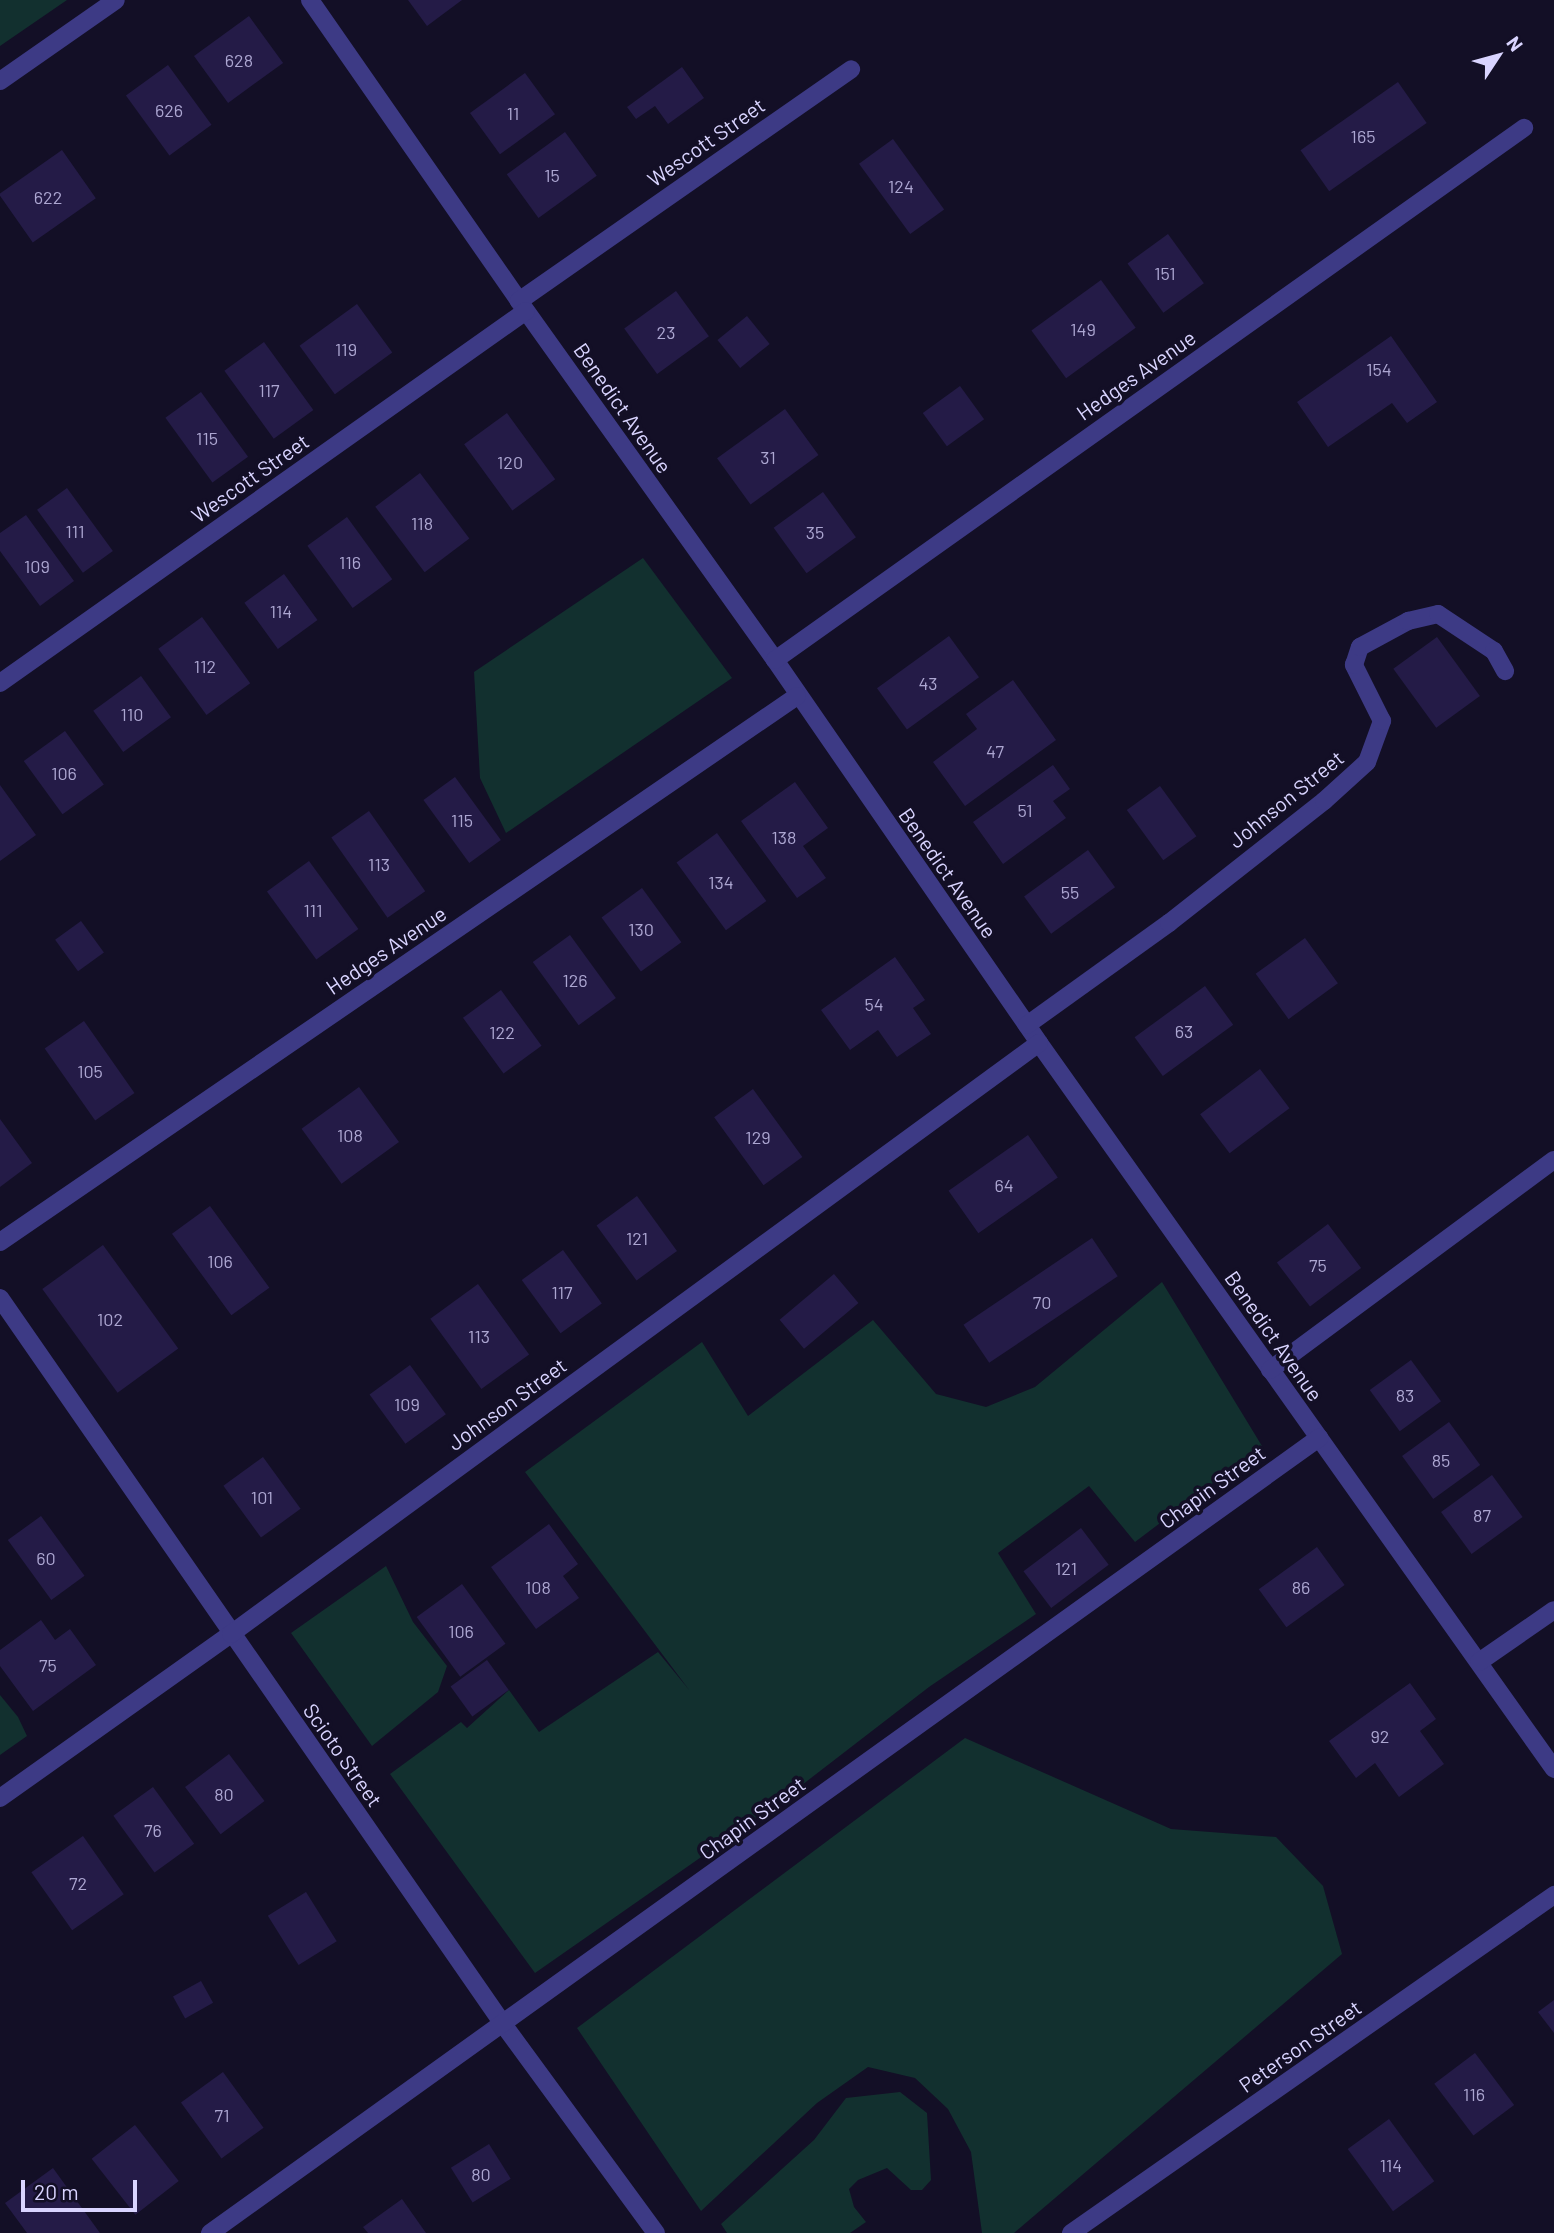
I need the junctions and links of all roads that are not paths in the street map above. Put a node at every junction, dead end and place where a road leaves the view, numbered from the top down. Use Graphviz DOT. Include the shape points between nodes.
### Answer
graph roads {
  1 [pos="116,0"];
  2 [pos="310,0"];
  3 [pos="851,69"];
  4 [pos="0,81"];
  5 [pos="1524,128"];
  6 [pos="522,306"];
  7 [pos="775,660"];
  8 [pos="1505,671"];
  9 [pos="0,683"];
  10 [pos="797,696"];
  11 [pos="1027,1025"];
  12 [pos="1039,1043"];
  13 [pos="1554,1160"];
  14 [pos="0,1242"];
  15 [pos="0,1298"];
  16 [pos="1270,1370"];
  17 [pos="1319,1438"];
  18 [pos="1554,1610"];
  19 [pos="231,1634"];
  20 [pos="1479,1662"];
  21 [pos="1554,1769"];
  22 [pos="0,1798"];
  23 [pos="1554,1895"];
  24 [pos="503,2024"];
  25 [pos="210,2233"];
  26 [pos="656,2233"];
  27 [pos="1071,2233"];
  1 -- 4 [label="street"];
  2 -- 6 [label="street, Benedict Avenue"];
  3 -- 6 [label="street, Wescott Street"];
  5 -- 7 [label="street, Hedges Avenue"];
  6 -- 7 [label="street, Benedict Avenue"];
  6 -- 9 [label="street, Wescott Street"];
  7 -- 10 [label="street, Benedict Avenue"];
  8 -- 11 [label="street, Johnson Street" via="1494,651 1437,614 1408,621 1360,647 1354,665 1382,721 1367,762 1169,923"];
  10 -- 11 [label="street, Benedict Avenue"];
  10 -- 14 [label="street, Hedges Avenue"];
  11 -- 12 [label="street, Benedict Avenue"];
  12 -- 16 [label="street, Benedict Avenue"];
  12 -- 19 [label="street, Johnson Street"];
  13 -- 16 [label="street"];
  15 -- 19 [label="street, Scioto Street"];
  16 -- 17 [label="street, Benedict Avenue"];
  17 -- 20 [label="street, Benedict Avenue"];
  17 -- 24 [label="street, Chapin Street"];
  18 -- 20 [label="street"];
  19 -- 22 [label="street, Johnson Street"];
  19 -- 24 [label="street, Scioto Street"];
  20 -- 21 [label="street, Benedict Avenue"];
  23 -- 27 [label="street, Peterson Street"];
  24 -- 25 [label="street, Chapin Street"];
  24 -- 26 [label="street, Scioto Street"];
}
